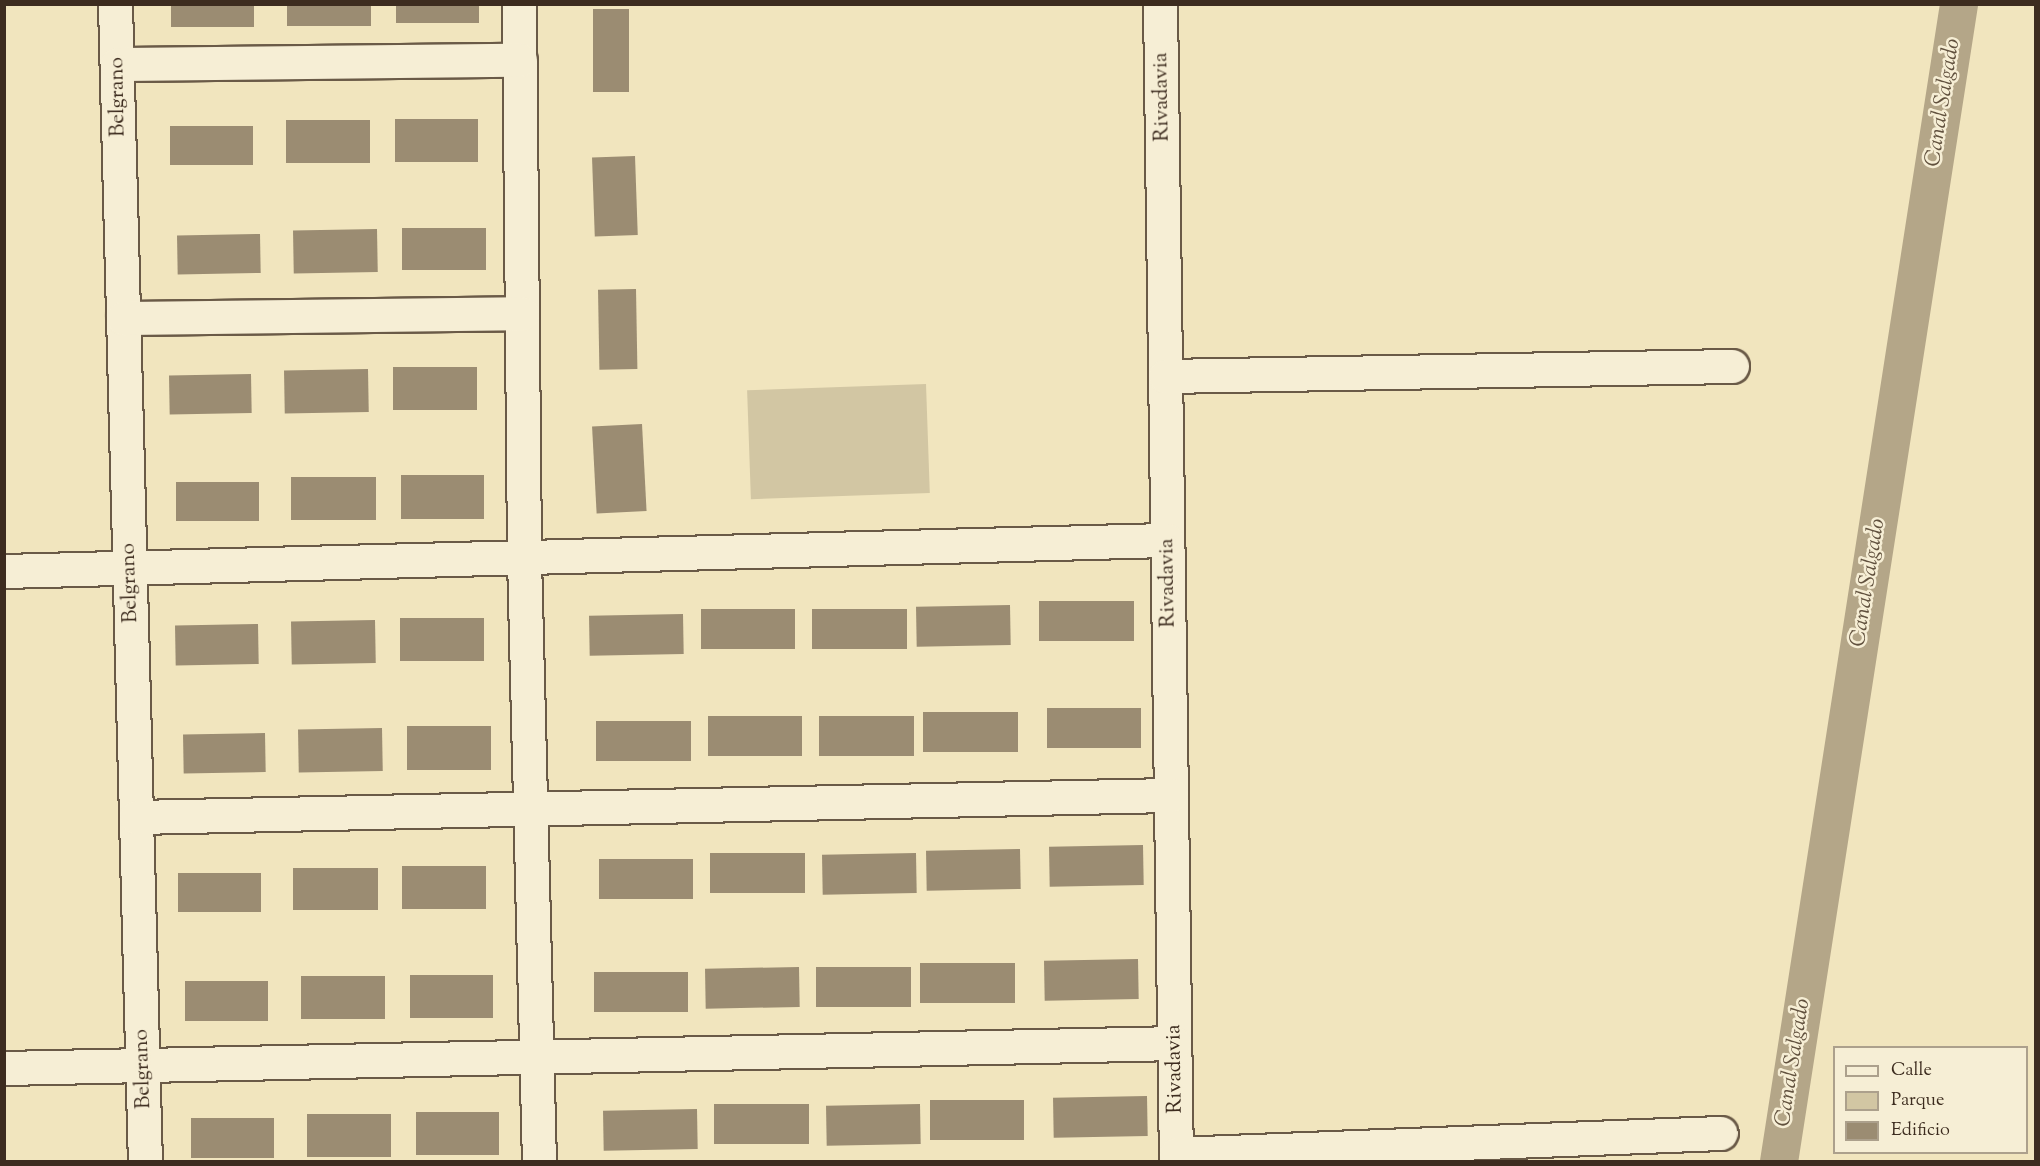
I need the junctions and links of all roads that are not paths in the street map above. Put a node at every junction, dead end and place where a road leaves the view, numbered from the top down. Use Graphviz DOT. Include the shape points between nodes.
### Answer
graph roads {
  1 [pos="115,4"];
  2 [pos="519,4"];
  3 [pos="1160,4"];
  4 [pos="520,60"];
  5 [pos="117,64"];
  6 [pos="522,313"];
  7 [pos="123,318"];
  8 [pos="1732,366"];
  9 [pos="1166,376"];
  10 [pos="1167,540"];
  11 [pos="524,558"];
  12 [pos="130,568"];
  13 [pos="4,572"];
  14 [pos="1171,795"];
  15 [pos="530,808"];
  16 [pos="136,817"];
  17 [pos="1174,1043"];
  18 [pos="536,1058"];
  19 [pos="143,1066"];
  20 [pos="4,1068"];
  21 [pos="1721,1133"];
  22 [pos="1176,1157"];
  23 [pos="145,1161"];
  24 [pos="538,1161"];
  1 -- 5 [label="street, Belgrano"];
  2 -- 4 [label="street"];
  3 -- 9 [label="street, Rivadavia"];
  4 -- 5 [label="street"];
  4 -- 6 [label="street"];
  5 -- 7 [label="street, Belgrano"];
  6 -- 7 [label="street"];
  6 -- 11 [label="street"];
  7 -- 12 [label="street, Belgrano"];
  8 -- 9 [label="street"];
  9 -- 10 [label="street, Rivadavia"];
  10 -- 11 [label="street"];
  10 -- 14 [label="street, Rivadavia"];
  11 -- 12 [label="street"];
  11 -- 15 [label="street"];
  12 -- 13 [label="street"];
  12 -- 16 [label="street, Belgrano"];
  14 -- 15 [label="street"];
  14 -- 17 [label="street, Rivadavia"];
  15 -- 16 [label="street"];
  15 -- 18 [label="street"];
  16 -- 19 [label="street, Belgrano"];
  17 -- 18 [label="street"];
  17 -- 22 [label="street, Rivadavia"];
  18 -- 19 [label="street"];
  18 -- 24 [label="street"];
  19 -- 20 [label="street"];
  19 -- 23 [label="street, Belgrano"];
  21 -- 22 [label="street"];
}
